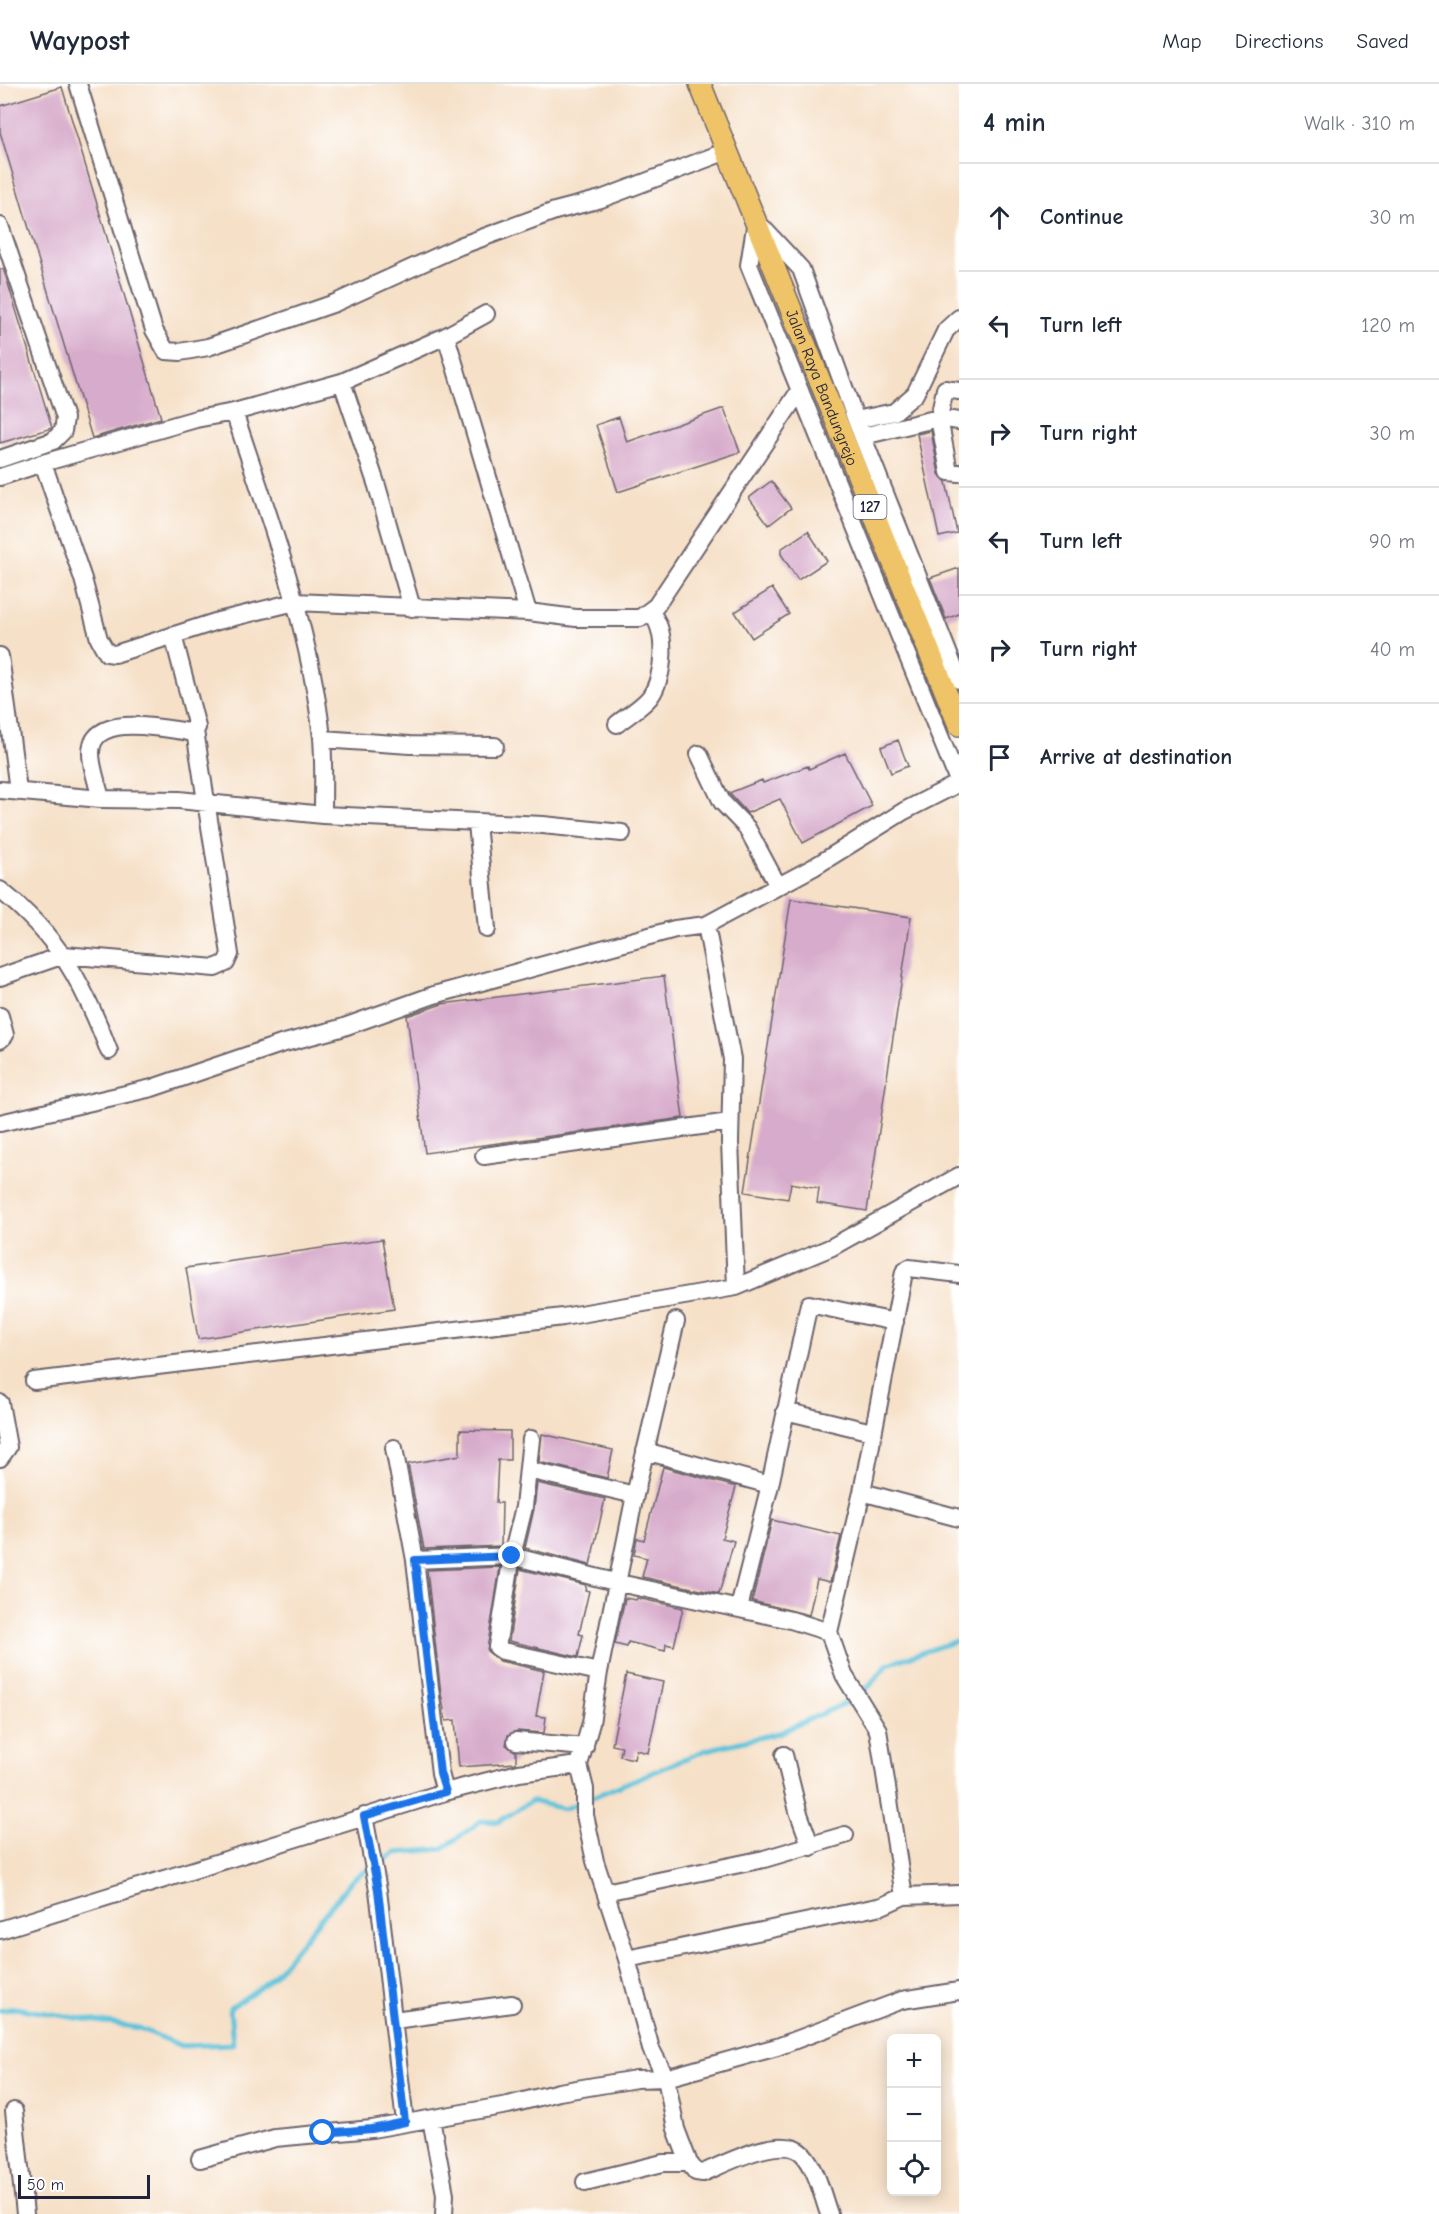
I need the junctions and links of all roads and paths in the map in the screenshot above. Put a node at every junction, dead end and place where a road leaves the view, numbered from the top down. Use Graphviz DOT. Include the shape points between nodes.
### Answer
graph roads {
  1 [pos="78,84"];
  2 [pos="700,84"];
  3 [pos="727,152"];
  4 [pos="756,221"];
  5 [pos="0,226"];
  6 [pos="486,314"];
  7 [pos="959,318"];
  8 [pos="446,336"];
  9 [pos="342,382"];
  10 [pos="800,390"];
  11 [pos="959,391"];
  12 [pos="234,412"];
  13 [pos="939,418"];
  14 [pos="856,420"];
  15 [pos="959,421"];
  16 [pos="863,436"];
  17 [pos="0,459"];
  18 [pos="43,463"];
  19 [pos="959,473"];
  20 [pos="0,477"];
  21 [pos="295,602"];
  22 [pos="412,608"];
  23 [pos="528,612"];
  24 [pos="650,612"];
  25 [pos="173,635"];
  26 [pos="0,656"];
  27 [pos="956,663"];
  28 [pos="959,680"];
  29 [pos="617,724"];
  30 [pos="959,725"];
  31 [pos="195,731"];
  32 [pos="322,739"];
  33 [pos="495,746"];
  34 [pos="699,754"];
  35 [pos="959,783"];
  36 [pos="0,790"];
  37 [pos="18,790"];
  38 [pos="101,799"];
  39 [pos="207,803"];
  40 [pos="323,815"];
  41 [pos="477,823"];
  42 [pos="622,833"];
  43 [pos="778,886"];
  44 [pos="0,890"];
  45 [pos="705,925"];
  46 [pos="487,929"];
  47 [pos="64,954"];
  48 [pos="0,977"];
  49 [pos="0,1016"];
  50 [pos="0,1040"];
  51 [pos="109,1051"];
  52 [pos="730,1122"];
  53 [pos="0,1123"];
  54 [pos="484,1156"];
  55 [pos="959,1176"];
  56 [pos="959,1274"];
  57 [pos="736,1287"];
  58 [pos="676,1321"];
  59 [pos="895,1322"];
  60 [pos="34,1381"];
  61 [pos="0,1402"];
  62 [pos="785,1411"];
  63 [pos="872,1432"];
  64 [pos="531,1439"];
  65 [pos="394,1448"];
  66 [pos="645,1451"];
  67 [pos="0,1458"];
  68 [pos="528,1470"];
  69 [pos="770,1485"];
  70 [pos="862,1492"];
  71 [pos="635,1495"];
  72 [pos="959,1518"];
  73 [pos="512,1556"];
  74 [pos="415,1560"];
  75 [pos="619,1583"];
  76 [pos="739,1608"];
  77 [pos="829,1632"];
  78 [pos="599,1672"];
  79 [pos="516,1741"];
  80 [pos="585,1747"];
  81 [pos="784,1755"];
  82 [pos="579,1765"];
  83 [pos="446,1792"];
  84 [pos="364,1816"];
  85 [pos="845,1835"];
  86 [pos="811,1846"];
  87 [pos="605,1892"];
  88 [pos="959,1894"];
  89 [pos="904,1896"];
  90 [pos="0,1930"];
  91 [pos="627,1959"];
  92 [pos="959,1991"];
  93 [pos="512,2004"];
  94 [pos="394,2020"];
  95 [pos="666,2078"];
  96 [pos="14,2111"];
  97 [pos="431,2119"];
  98 [pos="405,2122"];
  99 [pos="200,2158"];
  100 [pos="689,2163"];
  101 [pos="585,2182"];
  102 [pos="25,2214"];
  103 [pos="444,2214"];
  104 [pos="829,2214"];
  1 -- 3 [label="street" via="154,330 166,351 208,348 335,303 460,246"];
  2 -- 3 [label="main road, Jalan Raya Bandungrejo / 127"];
  3 -- 4 [label="main road, Jalan Raya Bandungrejo / 127"];
  4 -- 10 [label="street" via="749,265"];
  4 -- 14 [label="street" via="801,269"];
  4 -- 30 [label="main road, Jalan Raya Bandungrejo / 127"];
  5 -- 17 [label="street" via="65,418 63,431 53,441"];
  6 -- 8 [label="street"];
  7 -- 14 [label="street" via="946,330 915,394 894,412"];
  8 -- 9 [label="street"];
  8 -- 23 [label="street"];
  9 -- 12 [label="street"];
  9 -- 22 [label="street"];
  10 -- 24 [label="street"];
  10 -- 35 [label="street"];
  11 -- 13 [label="street" via="945,389"];
  12 -- 18 [label="street" via="196,419"];
  12 -- 21 [label="street"];
  13 -- 15 [label="street"];
  13 -- 16 [label="street"];
  13 -- 19 [label="street" via="949,472"];
  14 -- 16 [label="street"];
  16 -- 27 [label="street"];
  18 -- 20 [label="street"];
  18 -- 25 [label="street" via="107,653 115,654"];
  21 -- 22 [label="street"];
  21 -- 25 [label="street"];
  21 -- 32 [label="street"];
  22 -- 23 [label="street"];
  23 -- 24 [label="street" via="576,618 640,618"];
  24 -- 29 [label="street" via="656,618 661,638 656,682 642,705"];
  25 -- 31 [label="street" via="196,720"];
  26 -- 37 [label="street"];
  27 -- 28 [label="street"];
  31 -- 38 [label="street" via="123,725 101,734 91,753"];
  31 -- 39 [label="street"];
  32 -- 33 [label="street"];
  32 -- 40 [label="street"];
  34 -- 43 [label="street" via="722,802 747,828"];
  35 -- 43 [label="street"];
  36 -- 37 [label="street"];
  37 -- 38 [label="street"];
  38 -- 39 [label="street"];
  39 -- 40 [label="street"];
  39 -- 47 [label="street" via="230,954 226,963 215,968"];
  40 -- 41 [label="street"];
  41 -- 42 [label="street"];
  41 -- 46 [label="street"];
  43 -- 45 [label="street"];
  44 -- 47 [label="street" via="28,913"];
  45 -- 52 [label="street" via="732,1059"];
  45 -- 53 [label="street" via="675,929 434,994 152,1088"];
  47 -- 48 [label="street"];
  47 -- 51 [label="street"];
  49 -- 50 [label="street" via="5,1035"];
  52 -- 54 [label="street"];
  52 -- 57 [label="street"];
  55 -- 57 [label="street" via="832,1247"];
  56 -- 59 [label="street" via="906,1269"];
  57 -- 60 [label="street" via="563,1317"];
  58 -- 66 [label="street"];
  59 -- 62 [label="street" via="808,1304"];
  59 -- 63 [label="street"];
  61 -- 67 [label="street" via="8,1447"];
  62 -- 63 [label="street"];
  62 -- 69 [label="street"];
  63 -- 70 [label="street"];
  64 -- 68 [label="street"];
  65 -- 74 [label="street"];
  66 -- 69 [label="street"];
  66 -- 71 [label="street"];
  68 -- 71 [label="street"];
  68 -- 73 [label="street"];
  69 -- 76 [label="street"];
  70 -- 72 [label="street"];
  70 -- 77 [label="street"];
  71 -- 75 [label="street"];
  73 -- 74 [label="street"];
  73 -- 75 [label="street"];
  73 -- 78 [label="street" via="496,1647"];
  74 -- 83 [label="street" via="440,1773"];
  75 -- 76 [label="street"];
  75 -- 78 [label="street"];
  76 -- 77 [label="street"];
  77 -- 89 [label="street" via="844,1675 878,1730"];
  78 -- 80 [label="street"];
  79 -- 80 [label="street"];
  80 -- 82 [label="street"];
  81 -- 86 [label="street"];
  82 -- 83 [label="street" via="519,1773"];
  82 -- 87 [label="street" via="585,1789 585,1815"];
  83 -- 84 [label="street"];
  84 -- 90 [label="street"];
  84 -- 94 [label="street" via="378,1890"];
  85 -- 86 [label="street"];
  86 -- 87 [label="street"];
  87 -- 91 [label="street"];
  88 -- 89 [label="street"];
  89 -- 91 [label="street" via="882,1906"];
  91 -- 95 [label="street" via="651,2049"];
  92 -- 95 [label="street" via="902,2000 777,2047"];
  93 -- 94 [label="street"];
  94 -- 98 [label="street"];
  95 -- 97 [label="street" via="559,2092"];
  95 -- 100 [label="street" via="676,2129"];
  96 -- 102 [label="street"];
  97 -- 98 [label="street"];
  97 -- 103 [label="street" via="445,2194"];
  98 -- 99 [label="street" via="275,2138"];
  100 -- 101 [label="street" via="663,2163"];
  100 -- 104 [label="street" via="696,2172 703,2173 751,2154 788,2145 810,2164"];
}
